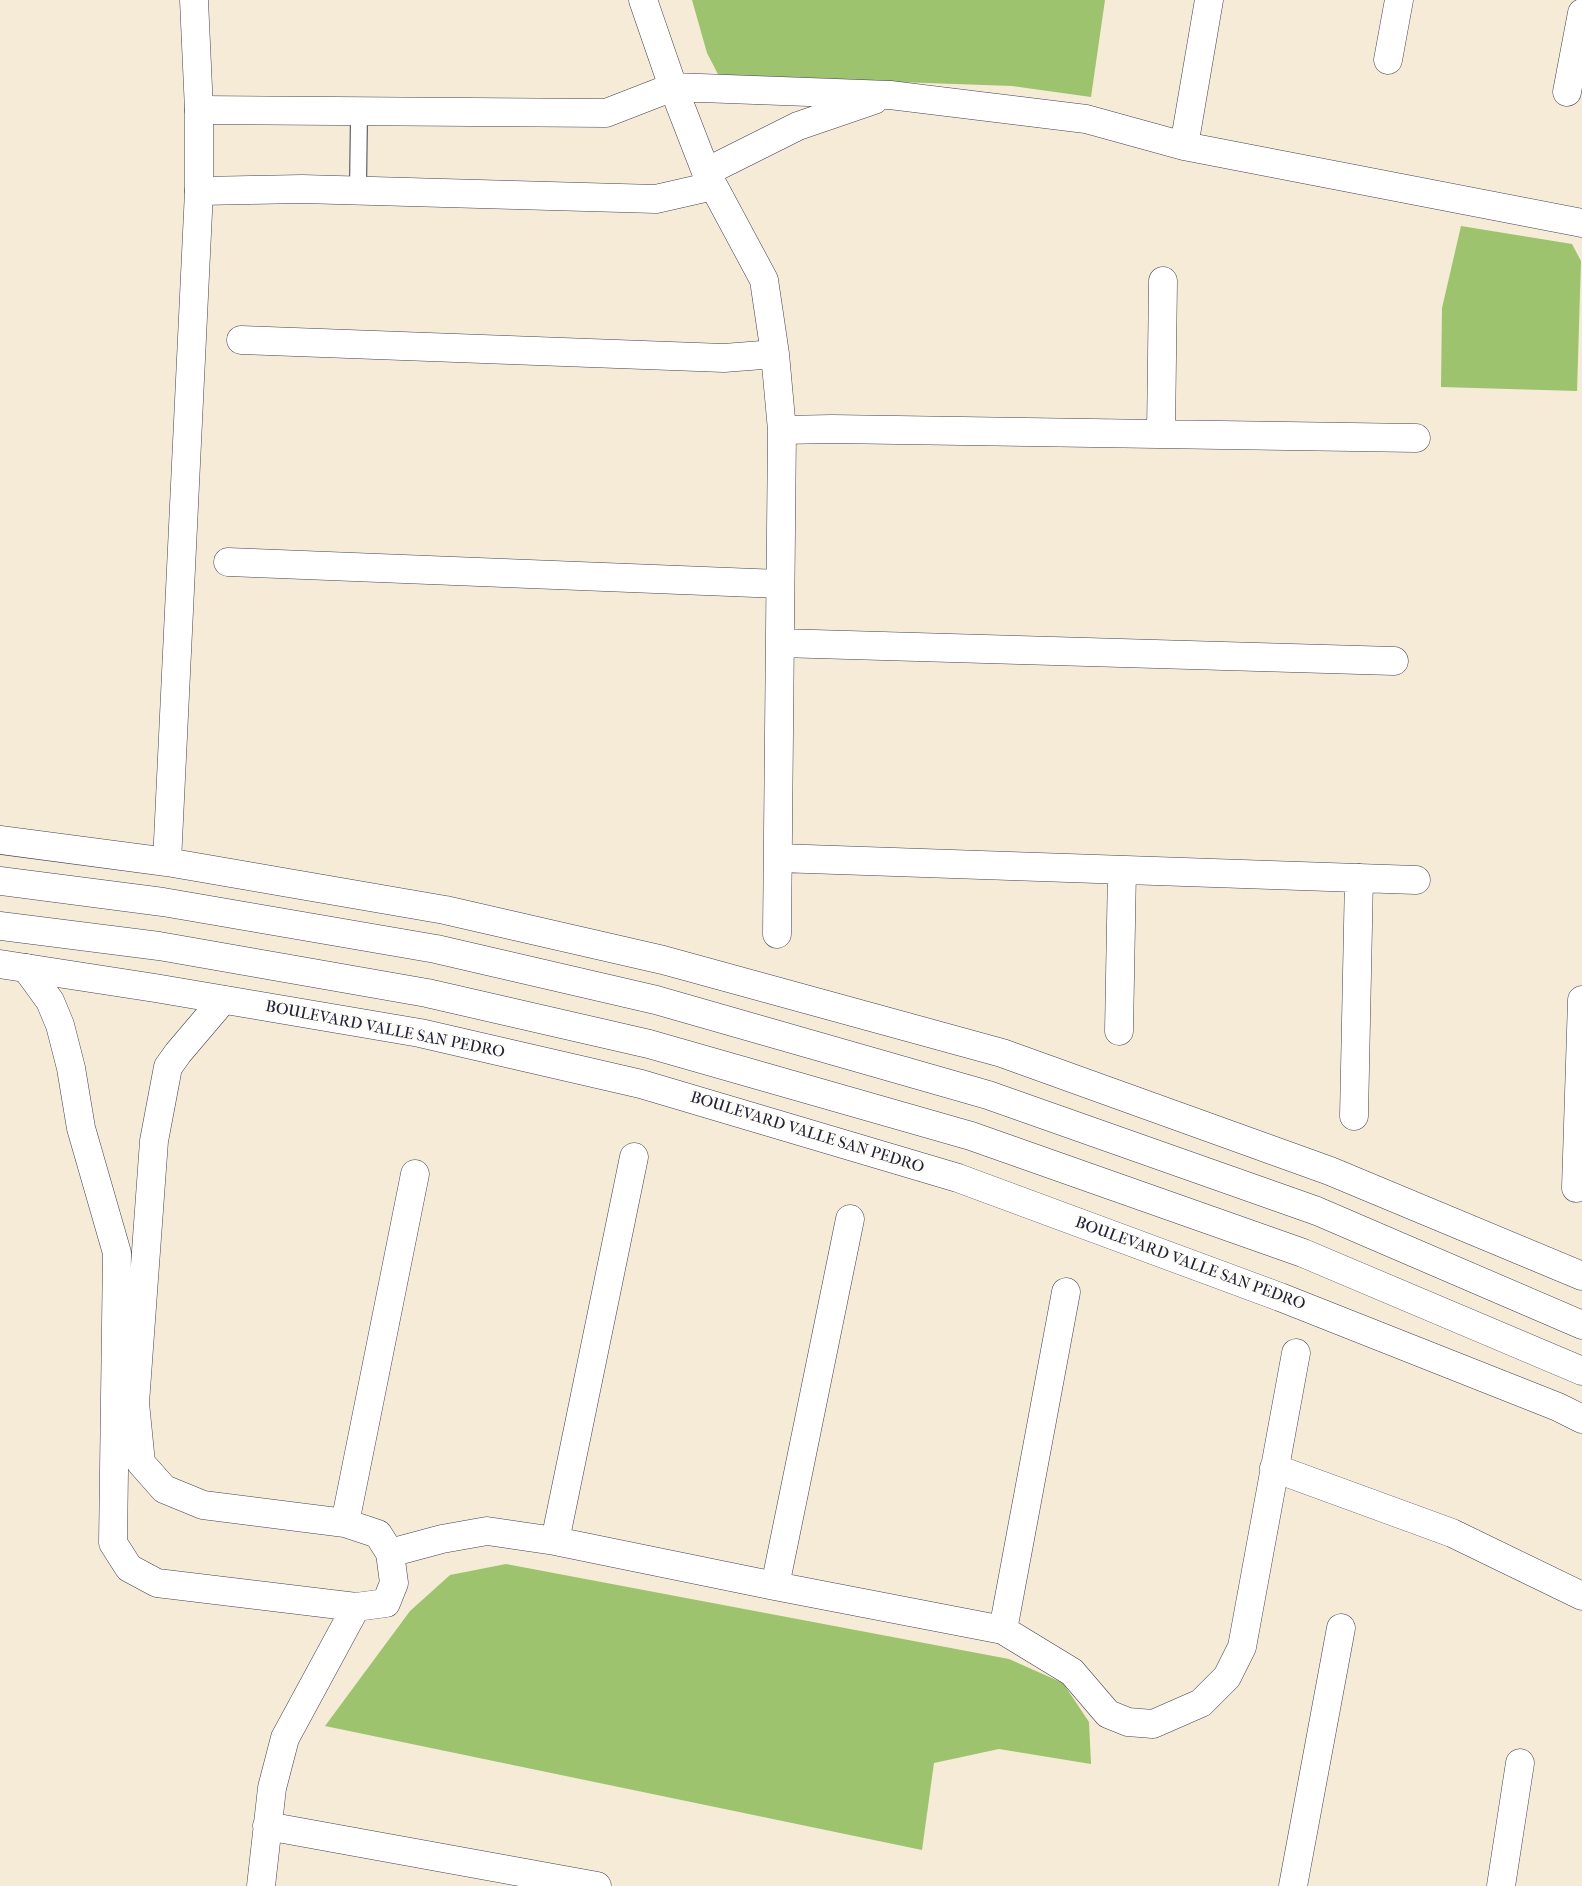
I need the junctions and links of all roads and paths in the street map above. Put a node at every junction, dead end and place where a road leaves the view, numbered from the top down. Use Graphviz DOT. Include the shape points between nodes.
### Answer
graph roads {
  1 [pos="194,0"];
  2 [pos="643,0"];
  3 [pos="1209,0"];
  4 [pos="1399,0"];
  5 [pos="1582,12"];
  6 [pos="1388,60"];
  7 [pos="673,87"];
  8 [pos="1567,92"];
  9 [pos="890,95"];
  10 [pos="199,110"];
  11 [pos="360,111"];
  12 [pos="1184,146"];
  13 [pos="709,179"];
  14 [pos="199,191"];
  15 [pos="358,192"];
  16 [pos="1582,223"];
  17 [pos="1163,281"];
  18 [pos="241,340"];
  19 [pos="774,354"];
  20 [pos="782,430"];
  21 [pos="1161,433"];
  22 [pos="1416,438"];
  23 [pos="228,562"];
  24 [pos="780,584"];
  25 [pos="780,643"];
  26 [pos="1394,660"];
  27 [pos="0,840"];
  28 [pos="778,858"];
  29 [pos="167,862"];
  30 [pos="1122,870"];
  31 [pos="1359,878"];
  32 [pos="1416,880"];
  33 [pos="0,881"];
  34 [pos="0,926"];
  35 [pos="777,934"];
  36 [pos="13,966"];
  37 [pos="224,1000"];
  38 [pos="1582,1000"];
  39 [pos="1119,1031"];
  40 [pos="1581,1074"];
  41 [pos="1354,1116"];
  42 [pos="634,1157"];
  43 [pos="415,1174"];
  44 [pos="1576,1188"];
  45 [pos="850,1219"];
  46 [pos="1582,1276"];
  47 [pos="1066,1292"];
  48 [pos="1582,1325"];
  49 [pos="1296,1353"];
  50 [pos="1582,1371"];
  51 [pos="1582,1419"];
  52 [pos="1274,1468"];
  53 [pos="345,1523"];
  54 [pos="555,1541"];
  55 [pos="390,1553"];
  56 [pos="774,1586"];
  57 [pos="1582,1596"];
  58 [pos="356,1607"];
  59 [pos="1341,1628"];
  60 [pos="1002,1630"];
  61 [pos="1520,1763"];
  62 [pos="268,1826"];
  63 [pos="261,1886"];
  64 [pos="597,1886"];
  65 [pos="1293,1886"];
  66 [pos="1501,1886"];
  1 -- 10 [label="street"];
  2 -- 7 [label="street"];
  3 -- 12 [label="street"];
  4 -- 6 [label="street"];
  5 -- 8 [label="street"];
  7 -- 9 [label="street"];
  7 -- 11 [label="street" via="606,113"];
  7 -- 13 [label="street"];
  9 -- 12 [label="street" via="1086,119"];
  9 -- 13 [label="street" via="798,126"];
  10 -- 11 [label="street"];
  10 -- 14 [label="street"];
  11 -- 15 [label="lane"];
  12 -- 16 [label="street"];
  13 -- 15 [label="street" via="656,199"];
  13 -- 19 [label="street" via="764,280"];
  14 -- 15 [label="street"];
  14 -- 29 [label="street"];
  17 -- 21 [label="street"];
  18 -- 19 [label="street" via="724,358"];
  19 -- 20 [label="street"];
  20 -- 21 [label="street"];
  20 -- 24 [label="street"];
  21 -- 22 [label="street"];
  23 -- 24 [label="street"];
  24 -- 25 [label="street"];
  25 -- 26 [label="street"];
  25 -- 28 [label="street"];
  27 -- 29 [label="street"];
  28 -- 30 [label="street"];
  28 -- 35 [label="street"];
  29 -- 46 [label="street" via="445,910 663,960 1002,1053 1330,1171"];
  30 -- 31 [label="street"];
  30 -- 39 [label="street"];
  31 -- 32 [label="street"];
  31 -- 41 [label="street"];
  33 -- 48 [label="street" via="163,902 436,949 656,1000 988,1095 1317,1211"];
  34 -- 50 [label="street" via="159,946 427,993 649,1044 971,1136 1303,1252"];
  36 -- 37 [label="street, BOULEVARD VALLE SAN PEDRO"];
  36 -- 58 [label="street" via="50,1001 60,1025 81,1128 117,1252 114,1543 128,1568 157,1583"];
  37 -- 51 [label="street, BOULEVARD VALLE SAN PEDRO" via="420,1033 641,1084 958,1178 1280,1296"];
  37 -- 53 [label="street" via="168,1067 154,1141 136,1403 141,1463 164,1489 203,1506"];
  38 -- 40 [label="street"];
  40 -- 44 [label="street"];
  42 -- 54 [label="street"];
  43 -- 53 [label="street"];
  45 -- 56 [label="street"];
  47 -- 60 [label="street"];
  49 -- 52 [label="street"];
  52 -- 57 [label="street" via="1452,1533"];
  52 -- 60 [label="street" via="1242,1647 1226,1677 1200,1704 1153,1724 1128,1722 1108,1714 1072,1672"];
  53 -- 55 [label="street" via="378,1534"];
  54 -- 55 [label="street" via="487,1530"];
  54 -- 56 [label="street"];
  55 -- 58 [label="street" via="394,1583 386,1603"];
  56 -- 60 [label="street"];
  58 -- 62 [label="street" via="285,1738 272,1788"];
  59 -- 65 [label="street"];
  61 -- 66 [label="street"];
  62 -- 63 [label="street"];
  62 -- 64 [label="street"];
}
